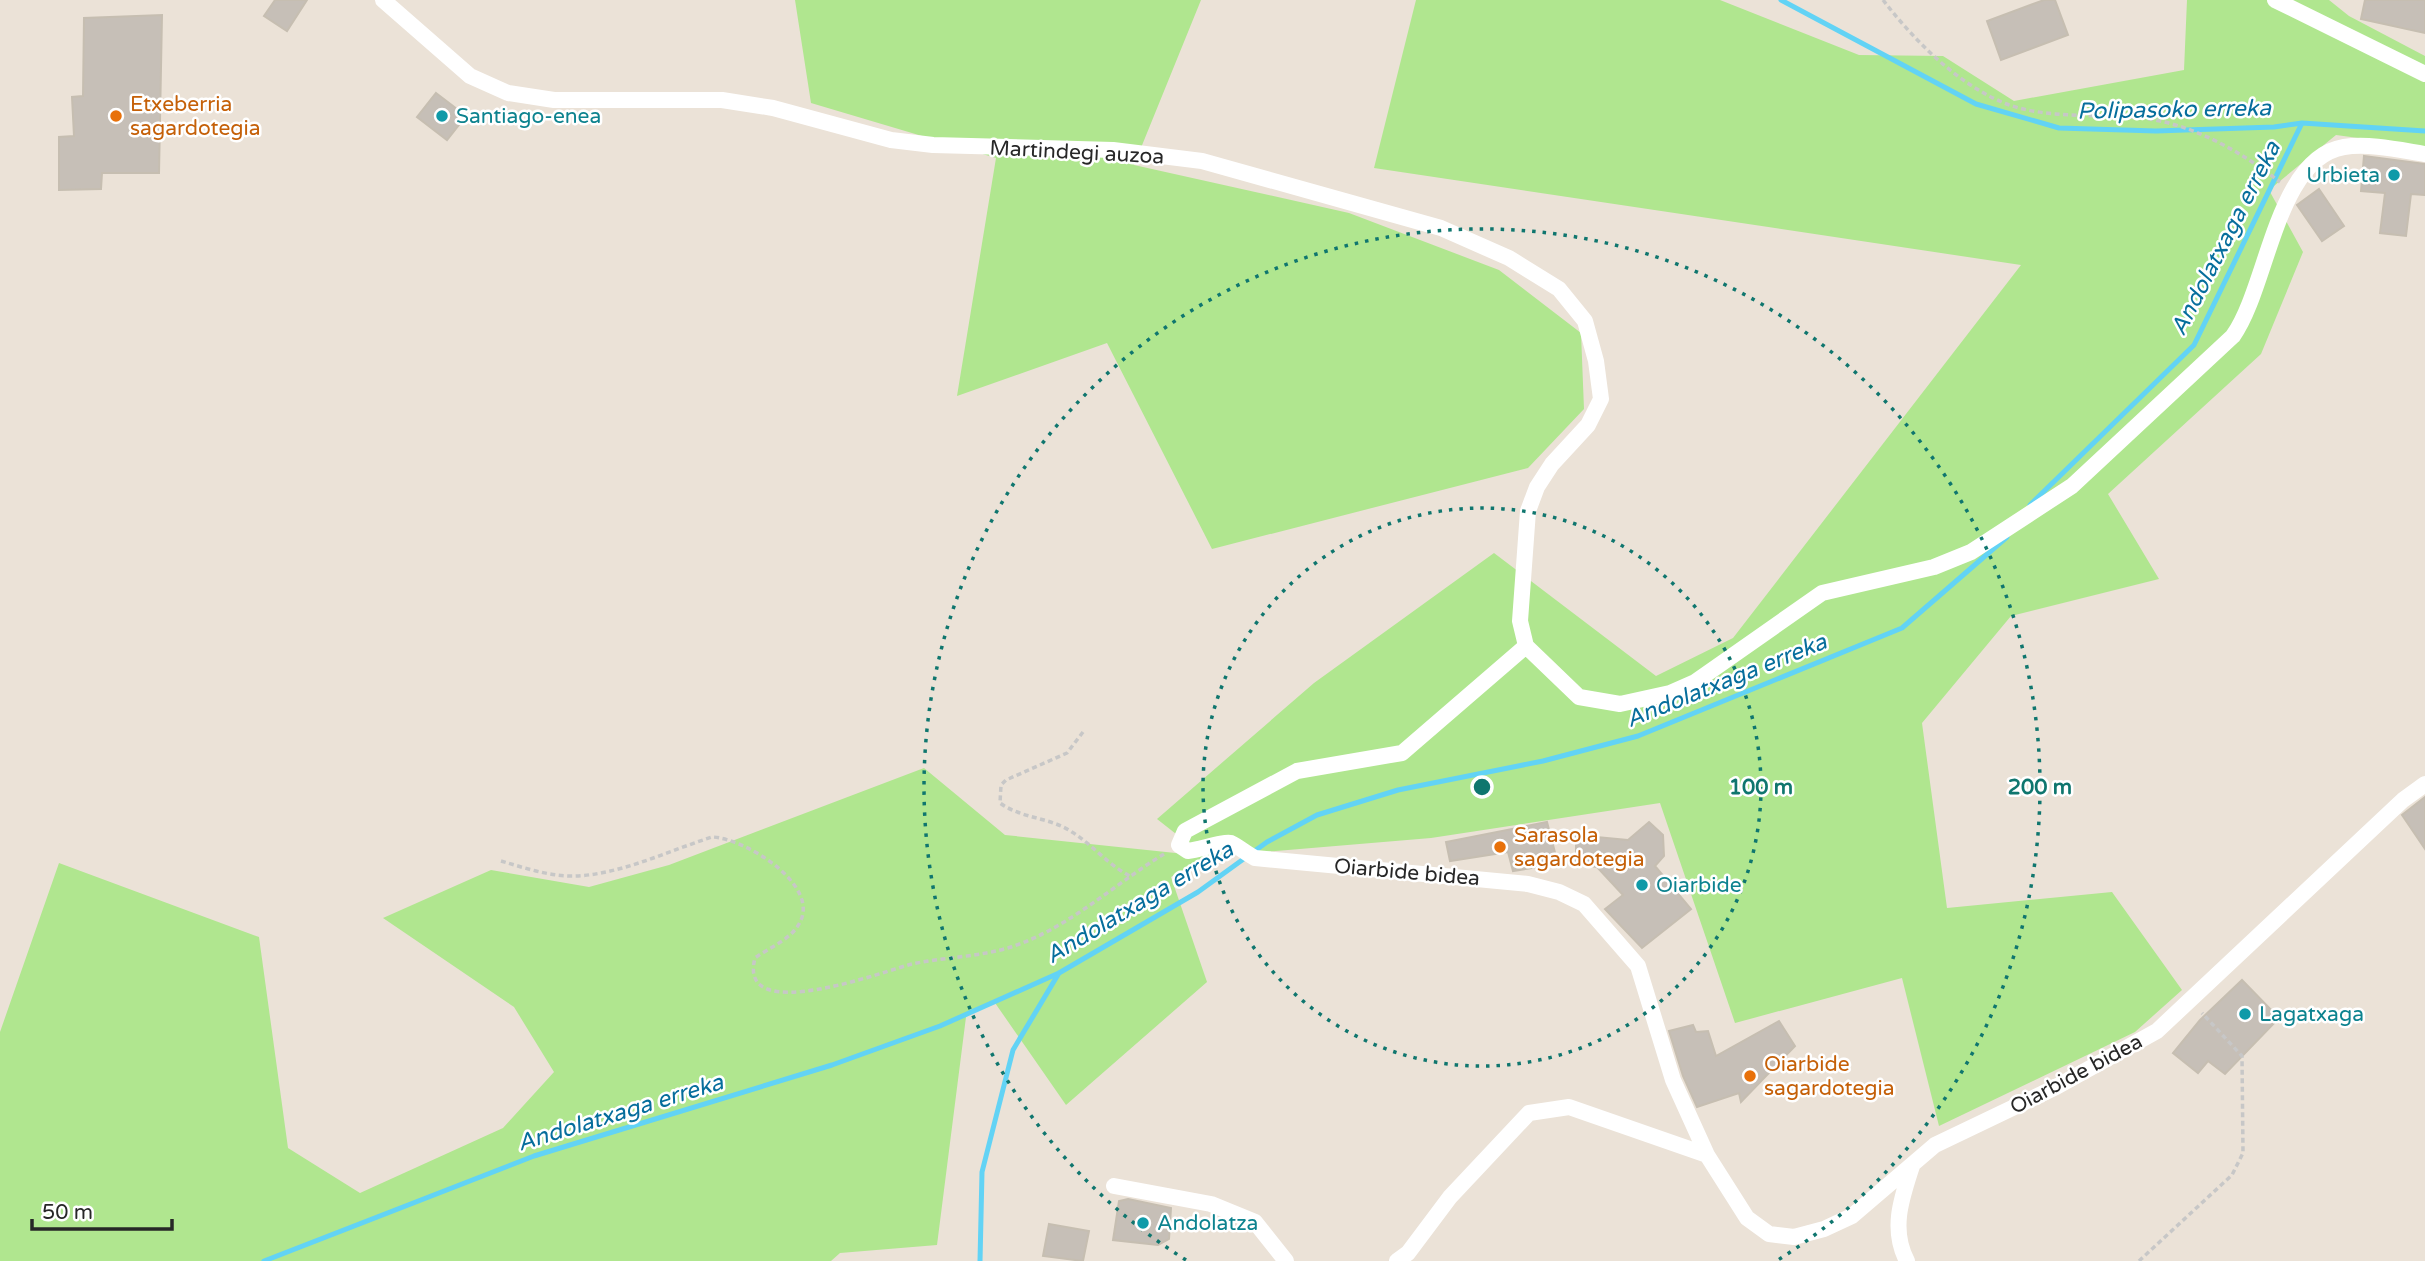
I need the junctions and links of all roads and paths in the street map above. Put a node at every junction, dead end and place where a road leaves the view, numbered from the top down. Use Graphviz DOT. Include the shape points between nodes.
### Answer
graph roads {
  1 [pos="383,0"];
  2 [pos="1883,0"];
  3 [pos="2275,0"];
  4 [pos="2425,74"];
  5 [pos="2425,153"];
  6 [pos="2290,190"];
  7 [pos="1526,646"];
  8 [pos="1083,732"];
  9 [pos="2425,784"];
  10 [pos="1179,845"];
  11 [pos="501,861"];
  12 [pos="1130,876"];
  13 [pos="2191,1001"];
  14 [pos="1707,1155"];
  15 [pos="1912,1165"];
  16 [pos="1114,1185"];
  17 [pos="1286,1261"];
  18 [pos="1397,1261"];
  19 [pos="1907,1261"];
  20 [pos="2139,1261"];
  1 -- 7 [label="street, Martindegi auzoa" via="470,76 508,93 554,100 722,100 773,108 891,141 1114,150 1202,162 1429,225 1509,258 1559,289 1585,321 1601,399 1588,425 1536,487 1528,511 1520,621"];
  2 -- 6 [label="path" via="1918,41 1970,84 2004,103 2028,110 2143,118 2179,127 2237,153"];
  3 -- 4 [label="street"];
  5 -- 6 [label="street" via="2345,146 2326,153"];
  6 -- 7 [label="street" via="2245,320 2221,350 2072,486 1971,552 1934,567 1822,593 1695,682 1670,693 1620,704 1579,697"];
  7 -- 10 [label="street" via="1402,753 1297,771 1185,831"];
  8 -- 12 [label="path" via="1067,753 1006,780 1001,785 1000,803 1012,812 1070,830"];
  9 -- 13 [label="street, Oiarbide bidea"];
  10 -- 12 [label="path"];
  10 -- 14 [label="street, Oiarbide bidea" via="1188,851 1232,843 1255,858 1528,884 1584,904 1638,966 1673,1080"];
  11 -- 12 [label="path" via="574,876 605,872 712,837 726,837 786,874 801,891 800,921 790,936 755,958 751,970 756,981 793,993 852,983 910,964 1011,947 1083,912"];
  13 -- 15 [label="street, Oiarbide bidea" via="2157,1031 2056,1087 1935,1145"];
  13 -- 20 [label="path" via="2242,1056 2243,1153 2232,1175"];
  14 -- 15 [label="street, Oiarbide bidea" via="1747,1218 1769,1234 1794,1237 1852,1216"];
  14 -- 18 [label="street" via="1569,1107 1529,1113"];
  15 -- 19 [label="street" via="1897,1213"];
  16 -- 17 [label="street" via="1211,1204 1255,1222"];
}
